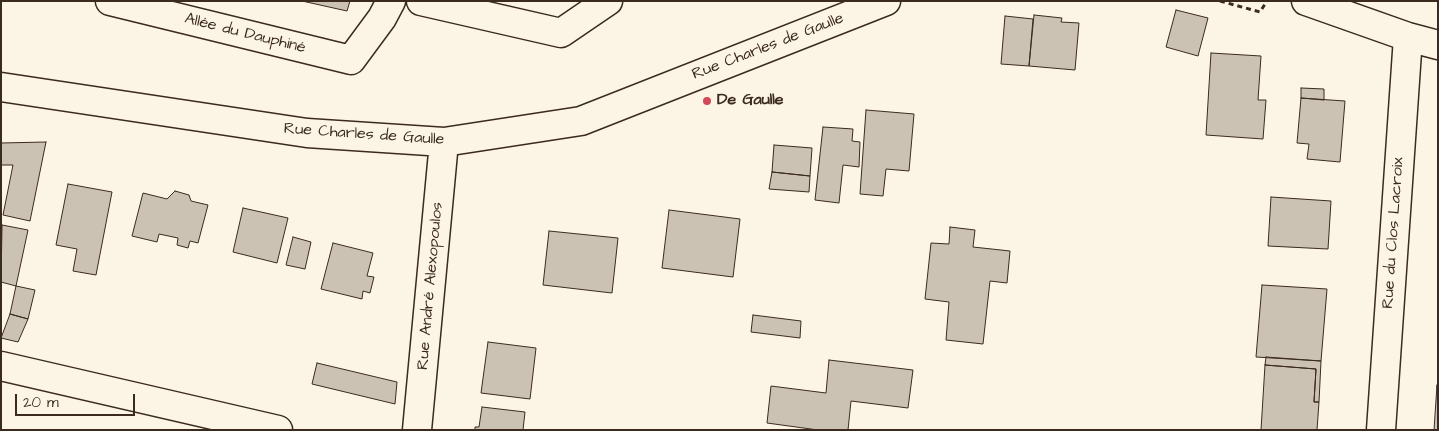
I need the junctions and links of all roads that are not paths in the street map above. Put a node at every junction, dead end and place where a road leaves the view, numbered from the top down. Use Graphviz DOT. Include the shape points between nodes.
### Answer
graph roads {
  1 [pos="110,1"];
  2 [pos="391,1"];
  3 [pos="421,1"];
  4 [pos="608,1"];
  5 [pos="886,1"];
  6 [pos="1306,1"];
  7 [pos="1408,37"];
  8 [pos="1438,45"];
  9 [pos="1,87"];
  10 [pos="444,142"];
  11 [pos="1,366"];
  12 [pos="278,430"];
  13 [pos="417,430"];
  14 [pos="1381,430"];
  1 -- 2 [label="street, Allée du Dauphiné" via="351,60"];
  3 -- 4 [label="street" via="561,33"];
  5 -- 10 [label="street, Rue Charles de Gaulle" via="582,121"];
  6 -- 7 [label="street"];
  7 -- 8 [label="street"];
  7 -- 14 [label="street, Rue du Clos Lacroix"];
  9 -- 10 [label="street, Rue Charles de Gaulle" via="308,133"];
  10 -- 13 [label="street, Rue André Alexopoulos"];
  11 -- 12 [label="street"];
}
